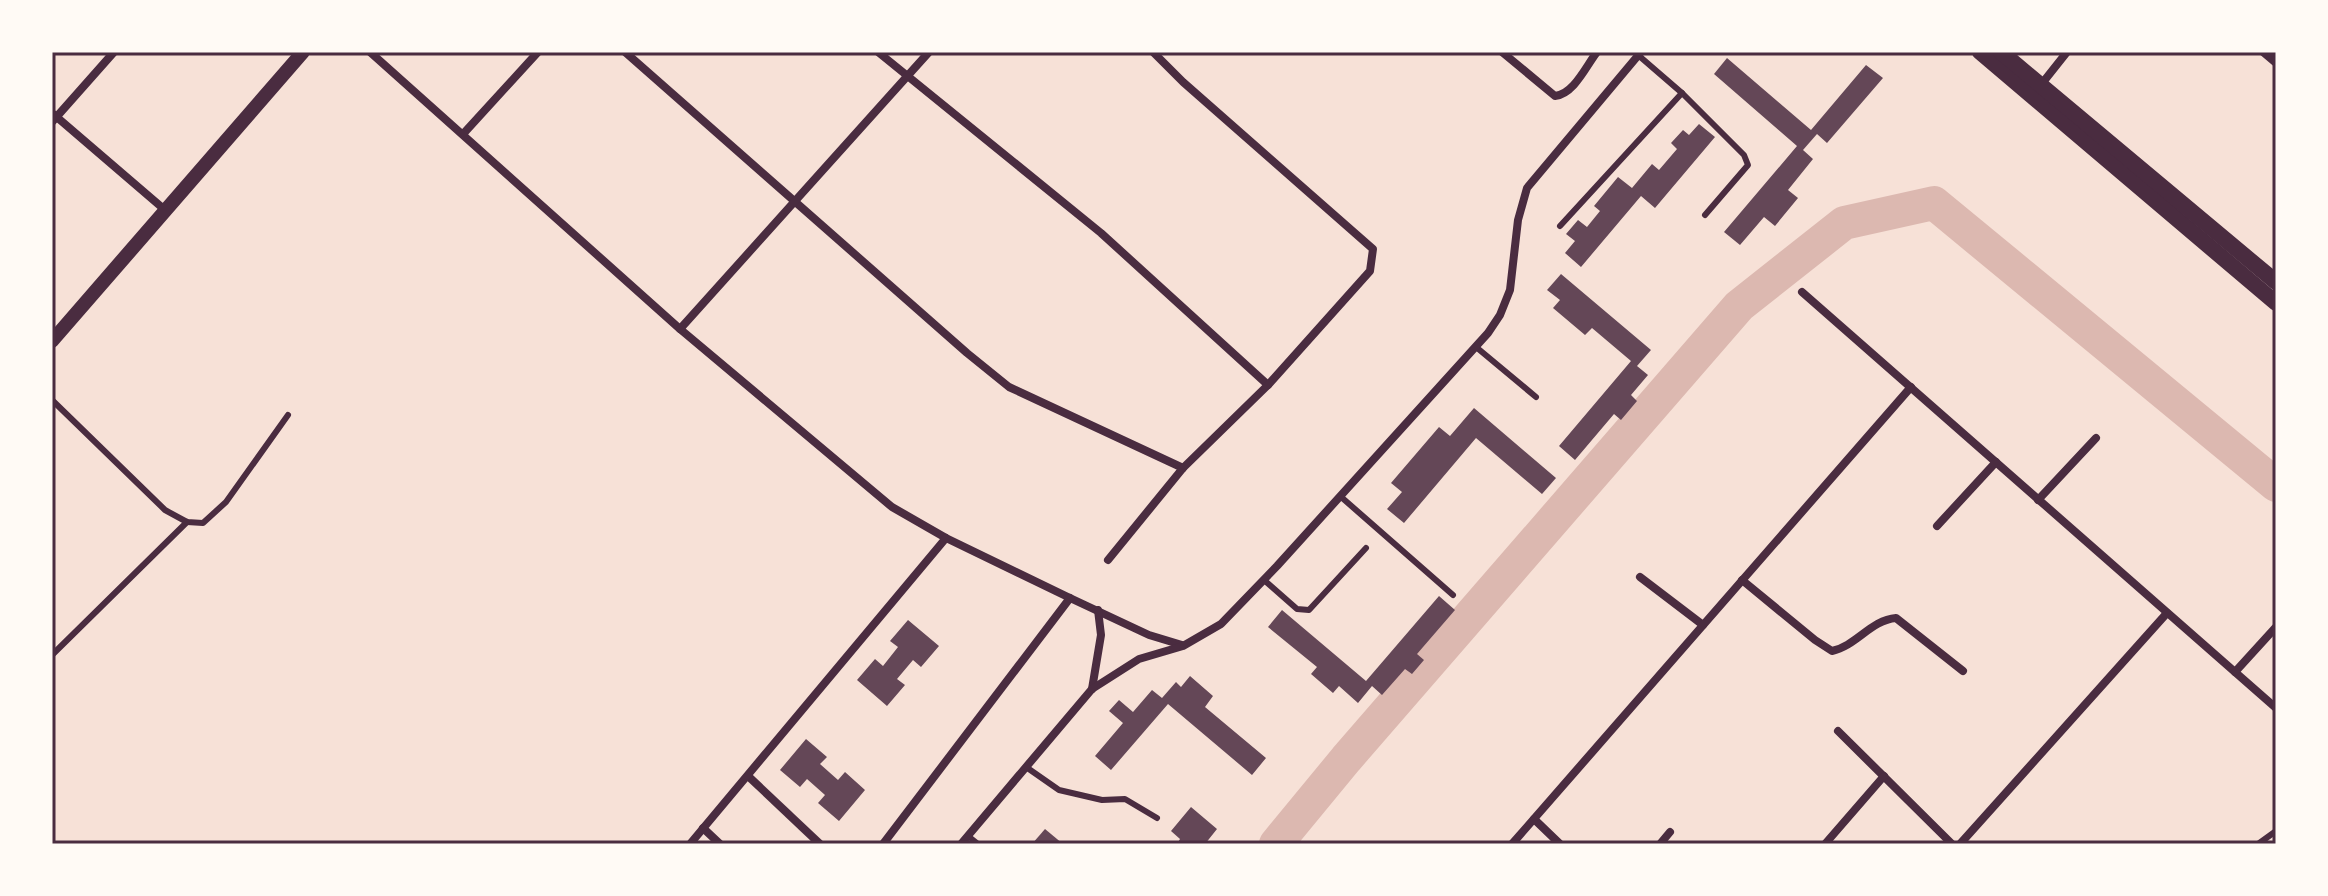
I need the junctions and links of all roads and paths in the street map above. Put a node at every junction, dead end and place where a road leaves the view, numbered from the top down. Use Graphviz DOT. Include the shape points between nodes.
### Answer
graph roads {
  1 [pos="114,52"];
  2 [pos="303,52"];
  3 [pos="370,52"];
  4 [pos="538,52"];
  5 [pos="625,52"];
  6 [pos="878,52"];
  7 [pos="929,52"];
  8 [pos="1153,52"];
  9 [pos="1502,52"];
  10 [pos="1597,52"];
  11 [pos="1980,52"];
  12 [pos="2001,52"];
  13 [pos="2067,52"];
  14 [pos="2263,52"];
  15 [pos="1639,54"];
  16 [pos="1164,56"];
  17 [pos="2276,63"];
  18 [pos="907,77"];
  19 [pos="2036,90"];
  20 [pos="1682,93"];
  21 [pos="54,118"];
  22 [pos="464,133"];
  23 [pos="795,202"];
  24 [pos="165,210"];
  25 [pos="1705,215"];
  26 [pos="1560,226"];
  27 [pos="2276,282"];
  28 [pos="1802,292"];
  29 [pos="2276,303"];
  30 [pos="680,329"];
  31 [pos="52,341"];
  32 [pos="1476,347"];
  33 [pos="1268,385"];
  34 [pos="1911,387"];
  35 [pos="1536,397"];
  36 [pos="52,400"];
  37 [pos="288,415"];
  38 [pos="2096,438"];
  39 [pos="1996,462"];
  40 [pos="1183,468"];
  41 [pos="1340,496"];
  42 [pos="2038,500"];
  43 [pos="187,522"];
  44 [pos="1937,526"];
  45 [pos="946,538"];
  46 [pos="1366,548"];
  47 [pos="1108,560"];
  48 [pos="1640,577"];
  49 [pos="1264,580"];
  50 [pos="1742,580"];
  51 [pos="1453,595"];
  52 [pos="1070,598"];
  53 [pos="1098,610"];
  54 [pos="2167,613"];
  55 [pos="1703,625"];
  56 [pos="2276,627"];
  57 [pos="1183,646"];
  58 [pos="52,655"];
  59 [pos="1963,671"];
  60 [pos="2235,672"];
  61 [pos="1092,689"];
  62 [pos="2276,708"];
  63 [pos="1838,731"];
  64 [pos="1026,767"];
  65 [pos="748,776"];
  66 [pos="1884,776"];
  67 [pos="1157,818"];
  68 [pos="1534,819"];
  69 [pos="703,828"];
  70 [pos="2276,831"];
  71 [pos="1670,832"];
  72 [pos="968,836"];
  73 [pos="690,844"];
  74 [pos="720,844"];
  75 [pos="820,844"];
  76 [pos="883,844"];
  77 [pos="961,844"];
  78 [pos="978,844"];
  79 [pos="1512,844"];
  80 [pos="1560,844"];
  81 [pos="1660,844"];
  82 [pos="1825,844"];
  83 [pos="1952,844"];
  84 [pos="1960,844"];
  85 [pos="2258,844"];
  1 -- 21 [label="street"];
  2 -- 24 [label="street"];
  3 -- 22 [label="street"];
  4 -- 22 [label="street"];
  5 -- 23 [label="street"];
  6 -- 18 [label="street"];
  7 -- 18 [label="street"];
  8 -- 16 [label="street"];
  9 -- 10 [label="street" via="1561,96"];
  11 -- 19 [label="main road"];
  12 -- 19 [label="main road"];
  13 -- 19 [label="street"];
  14 -- 17 [label="street"];
  15 -- 20 [label="lane"];
  15 -- 32 [label="street" via="1527,188 1510,290 1500,315"];
  16 -- 33 [label="street" via="1183,82 1373,249 1370,271"];
  18 -- 23 [label="street"];
  18 -- 33 [label="street" via="1101,233"];
  19 -- 27 [label="main road"];
  19 -- 29 [label="main road"];
  20 -- 25 [label="lane" via="1748,165"];
  20 -- 26 [label="lane"];
  21 -- 24 [label="street"];
  22 -- 30 [label="street"];
  23 -- 30 [label="street"];
  23 -- 40 [label="street" via="1009,387"];
  24 -- 31 [label="street"];
  28 -- 34 [label="street"];
  30 -- 45 [label="street" via="892,507"];
  32 -- 35 [label="lane"];
  32 -- 41 [label="street"];
  33 -- 40 [label="street"];
  34 -- 39 [label="street"];
  34 -- 50 [label="street"];
  36 -- 43 [label="lane" via="165,510"];
  37 -- 43 [label="lane" via="226,502 203,523"];
  38 -- 42 [label="street"];
  39 -- 42 [label="street"];
  39 -- 44 [label="street"];
  40 -- 47 [label="street"];
  41 -- 49 [label="street"];
  41 -- 51 [label="lane"];
  42 -- 54 [label="street"];
  43 -- 58 [label="lane"];
  45 -- 52 [label="street"];
  45 -- 65 [label="street"];
  46 -- 49 [label="lane" via="1309,610 1297,609"];
  48 -- 55 [label="street"];
  49 -- 57 [label="street" via="1221,624"];
  50 -- 55 [label="street"];
  50 -- 59 [label="street" via="1832,651 1884,619 1896,618"];
  52 -- 53 [label="street"];
  52 -- 76 [label="street"];
  53 -- 57 [label="street"];
  53 -- 61 [label="street" via="1101,635"];
  54 -- 60 [label="street"];
  54 -- 84 [label="street"];
  55 -- 68 [label="street"];
  56 -- 60 [label="street"];
  57 -- 61 [label="street" via="1139,659"];
  60 -- 62 [label="street"];
  61 -- 64 [label="street"];
  63 -- 66 [label="street"];
  64 -- 67 [label="lane" via="1059,790 1102,800 1125,799"];
  64 -- 72 [label="street"];
  65 -- 69 [label="street"];
  65 -- 75 [label="street"];
  66 -- 82 [label="street"];
  66 -- 83 [label="street"];
  68 -- 79 [label="street"];
  68 -- 80 [label="street"];
  69 -- 73 [label="street"];
  69 -- 74 [label="street"];
  70 -- 85 [label="lane"];
  71 -- 81 [label="street"];
  72 -- 77 [label="street"];
  72 -- 78 [label="lane"];
}
